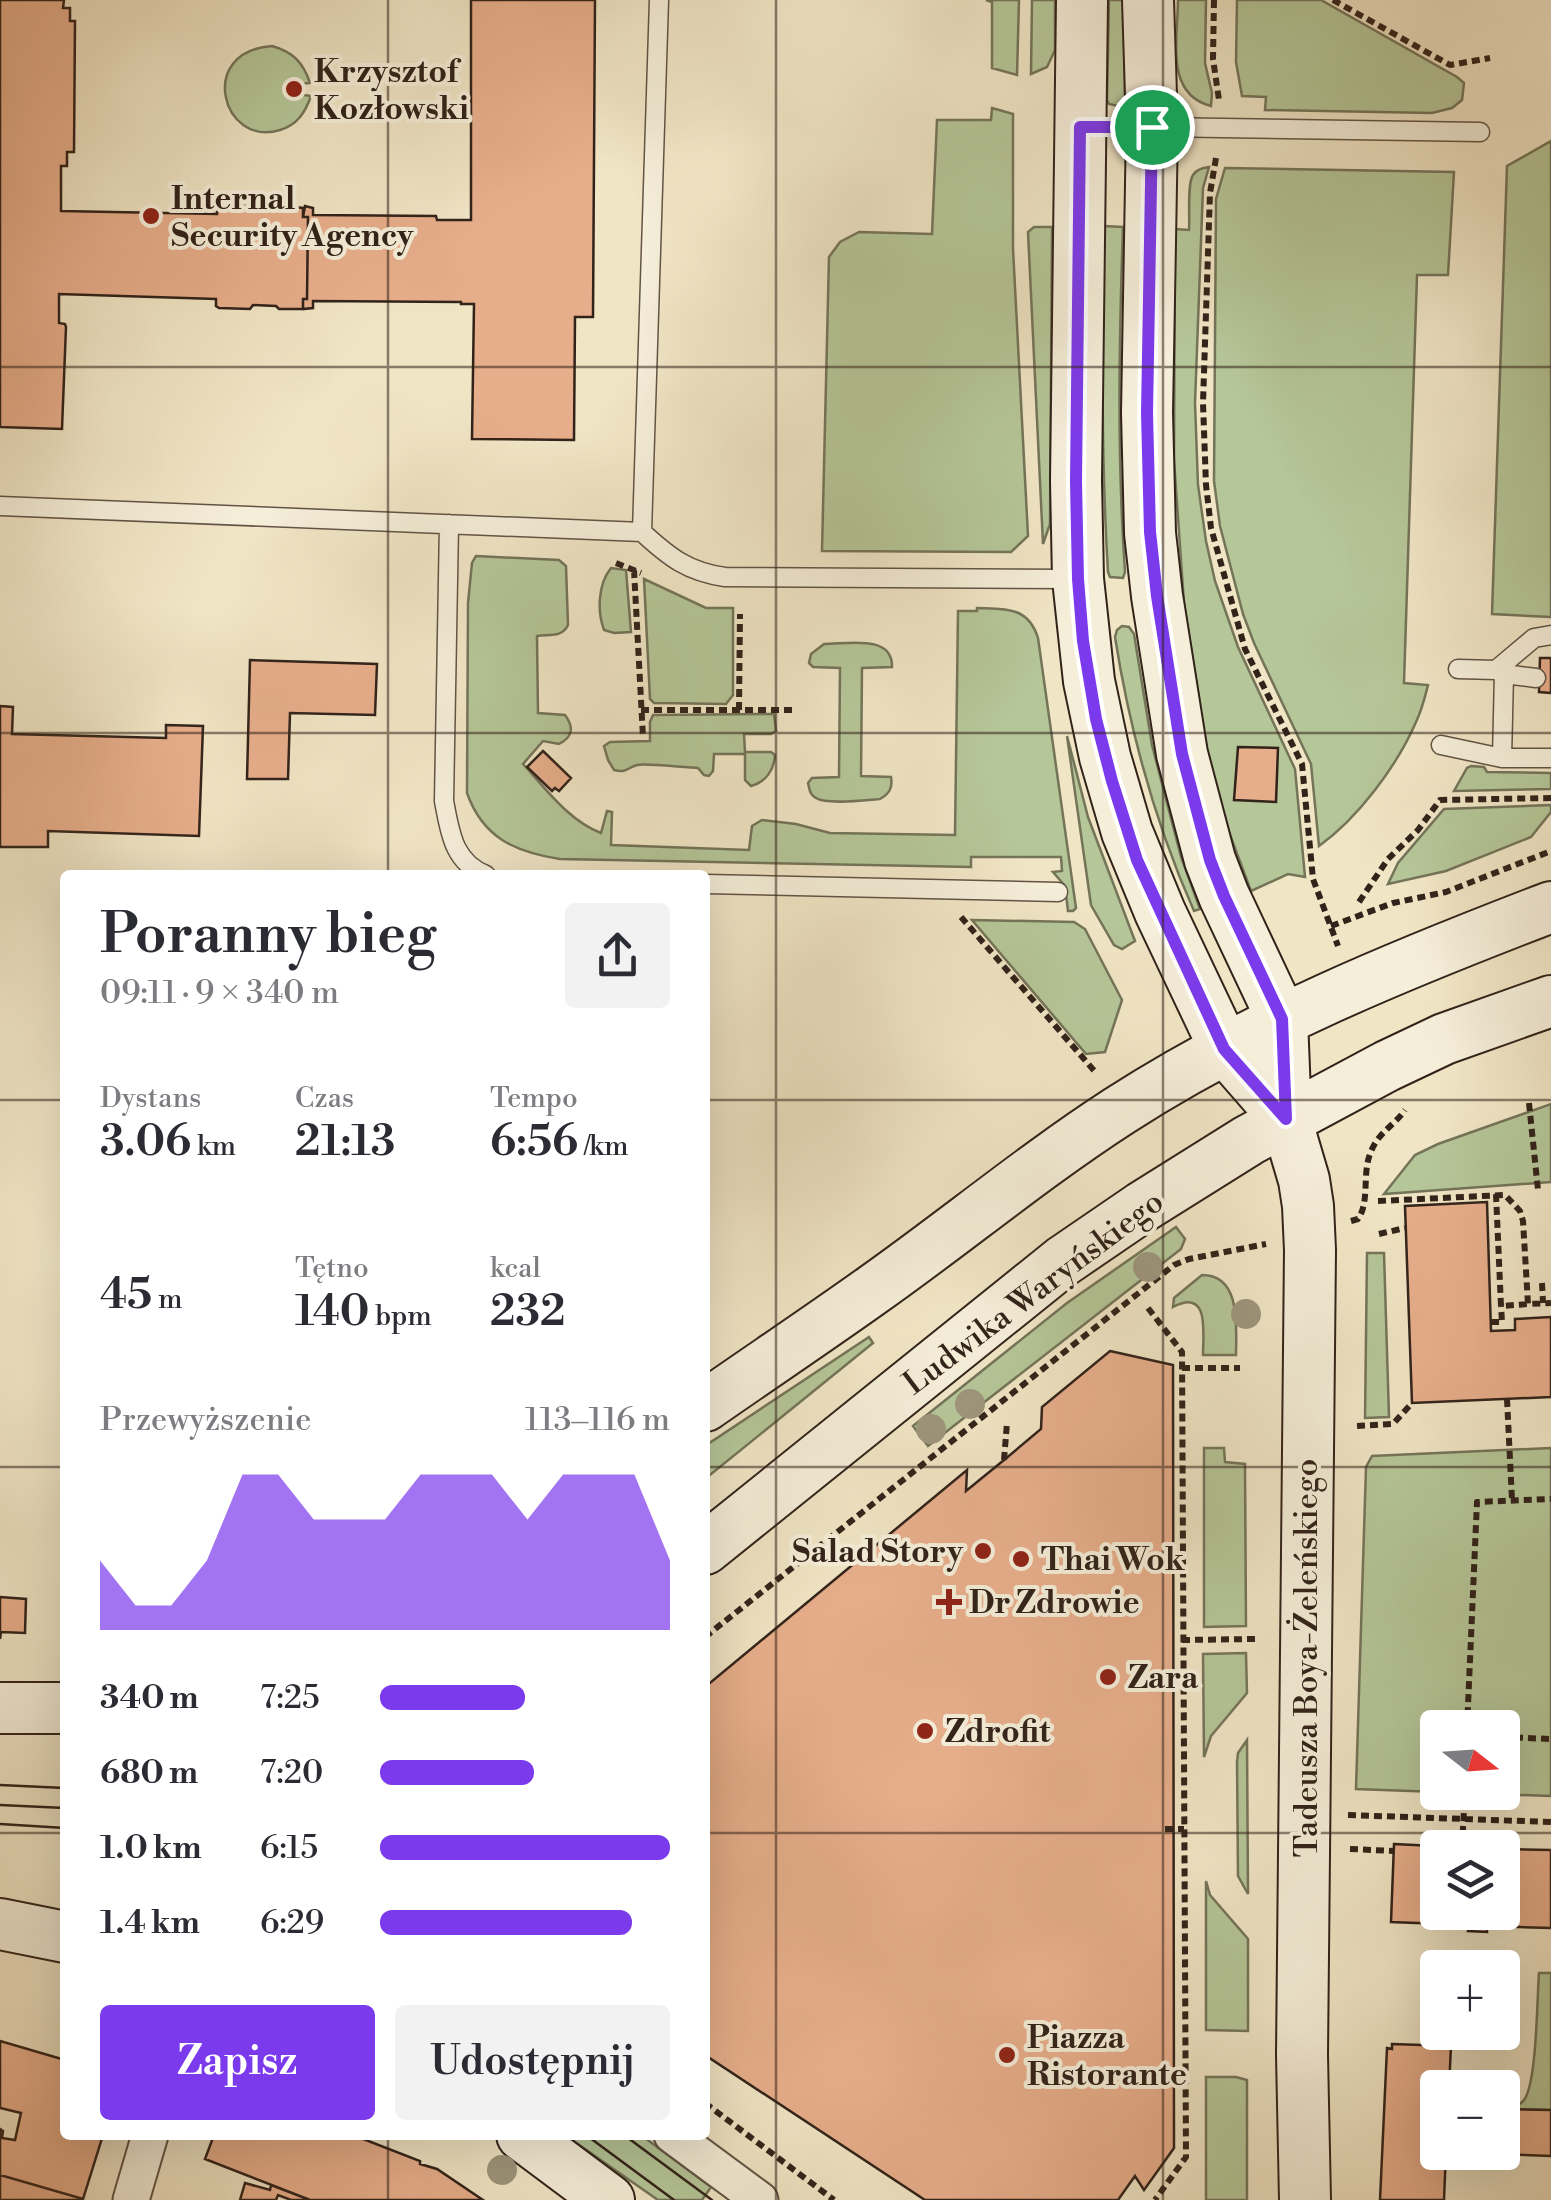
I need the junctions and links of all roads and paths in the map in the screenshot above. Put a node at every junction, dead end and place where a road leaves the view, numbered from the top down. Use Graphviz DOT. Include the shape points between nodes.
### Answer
graph roads {
  1 [pos="659,0"];
  2 [pos="1082,0"];
  3 [pos="1148,0"];
  4 [pos="1214,0"];
  5 [pos="1333,0"];
  6 [pos="1490,58"];
  7 [pos="1218,110"];
  8 [pos="1080,127"];
  9 [pos="1152,127"];
  10 [pos="1480,132"];
  11 [pos="1216,148"];
  12 [pos="0,506"];
  13 [pos="449,524"];
  14 [pos="642,532"];
  15 [pos="606,562"];
  16 [pos="634,570"];
  17 [pos="652,579"];
  18 [pos="1079,594"];
  19 [pos="1157,596"];
  20 [pos="740,614"];
  21 [pos="1551,635"];
  22 [pos="1458,669"];
  23 [pos="1500,672"];
  24 [pos="1536,678"];
  25 [pos="641,710"];
  26 [pos="739,710"];
  27 [pos="794,710"];
  28 [pos="643,737"];
  29 [pos="1441,745"];
  30 [pos="1502,758"];
  31 [pos="1551,758"];
  32 [pos="1551,798"];
  33 [pos="1551,851"];
  34 [pos="474,870"];
  35 [pos="710,884"];
  36 [pos="1058,892"];
  37 [pos="1359,902"];
  38 [pos="1551,906"];
  39 [pos="958,913"];
  40 [pos="1331,926"];
  41 [pos="1339,949"];
  42 [pos="1551,1001"];
  43 [pos="1282,1019"];
  44 [pos="1224,1049"];
  45 [pos="1098,1075"];
  46 [pos="1529,1103"];
  47 [pos="1404,1104"];
  48 [pos="1286,1119"];
  49 [pos="1538,1190"];
  50 [pos="1496,1194"];
  51 [pos="1378,1201"];
  52 [pos="1348,1221"];
  53 [pos="1405,1228"];
  54 [pos="1379,1234"];
  55 [pos="1268,1243"];
  56 [pos="1542,1283"];
  57 [pos="1547,1303"];
  58 [pos="1528,1304"];
  59 [pos="1501,1306"];
  60 [pos="1148,1308"];
  61 [pos="1491,1322"];
  62 [pos="1182,1368"];
  63 [pos="1240,1368"];
  64 [pos="1506,1399"];
  65 [pos="710,1403"];
  66 [pos="1412,1403"];
  67 [pos="1007,1423"];
  68 [pos="1357,1426"];
  69 [pos="1004,1460"];
  70 [pos="1551,1499"];
  71 [pos="1512,1500"];
  72 [pos="710,1545"];
  73 [pos="710,1634"];
  74 [pos="1256,1639"];
  75 [pos="1182,1640"];
  76 [pos="0,1708"];
  77 [pos="60,1708"];
  78 [pos="1469,1710"];
  79 [pos="1520,1738"];
  80 [pos="1551,1739"];
  81 [pos="1463,1810"];
  82 [pos="1347,1815"];
  83 [pos="1463,1819"];
  84 [pos="1551,1822"];
  85 [pos="1165,1829"];
  86 [pos="1184,1829"];
  87 [pos="1463,1830"];
  88 [pos="1352,1849"];
  89 [pos="1394,1850"];
  90 [pos="0,1924"];
  91 [pos="60,1936"];
  92 [pos="710,2107"];
  93 [pos="149,2140"];
  94 [pos="529,2140"];
  95 [pos="679,2140"];
  96 [pos="131,2200"];
  97 [pos="608,2200"];
  98 [pos="760,2200"];
  99 [pos="834,2200"];
  100 [pos="1155,2200"];
  101 [pos="1305,2200"];
  1 -- 14 [label="lane"];
  2 -- 8 [label="street, Tadeusza Boya-Żeleńskiego"];
  3 -- 9 [label="street"];
  4 -- 7 [label="path"];
  5 -- 6 [label="path" via="1450,65"];
  8 -- 9 [label="street"];
  8 -- 18 [label="street, Tadeusza Boya-Żeleńskiego"];
  9 -- 10 [label="lane"];
  9 -- 19 [label="street" via="1147,413"];
  11 -- 40 [label="path" via="1203,404 1211,528 1245,649 1302,764 1313,880"];
  12 -- 13 [label="lane"];
  13 -- 14 [label="lane"];
  13 -- 34 [label="lane" via="444,801 452,843"];
  14 -- 18 [label="lane" via="702,574"];
  15 -- 16 [label="path"];
  16 -- 17 [label="path"];
  16 -- 25 [label="path"];
  18 -- 19 [label="street"];
  18 -- 44 [label="street, Tadeusza Boya-Żeleńskiego" via="1096,719 1127,832"];
  19 -- 43 [label="street" via="1182,754 1206,844"];
  20 -- 26 [label="path"];
  21 -- 23 [label="lane" via="1534,638"];
  22 -- 23 [label="lane"];
  23 -- 24 [label="lane"];
  23 -- 30 [label="lane"];
  25 -- 26 [label="path"];
  25 -- 28 [label="path"];
  26 -- 27 [label="path"];
  29 -- 30 [label="lane"];
  30 -- 31 [label="lane"];
  32 -- 37 [label="path" via="1440,800"];
  33 -- 40 [label="path"];
  35 -- 36 [label="lane"];
  38 -- 43 [label="street"];
  39 -- 45 [label="path"];
  40 -- 41 [label="path"];
  42 -- 48 [label="street, Ludwika Waryńskiego" via="1444,1039"];
  43 -- 44 [label="street"];
  43 -- 48 [label="street, Tadeusza Boya-Żeleńskiego"];
  44 -- 48 [label="street, Tadeusza Boya-Żeleńskiego"];
  44 -- 65 [label="street" via="1100,1124"];
  46 -- 49 [label="path"];
  47 -- 52 [label="path" via="1404,1113 1372,1150 1364,1210"];
  48 -- 72 [label="street, Ludwika Waryńskiego" via="1063,1261"];
  48 -- 101 [label="street, Tadeusza Boya-Żeleńskiego" via="1310,1232"];
  50 -- 51 [label="path"];
  50 -- 58 [label="path" via="1506,1195 1524,1221"];
  50 -- 59 [label="path"];
  53 -- 54 [label="path"];
  55 -- 73 [label="path" via="1174,1265"];
  56 -- 57 [label="path"];
  57 -- 58 [label="path"];
  58 -- 59 [label="path"];
  59 -- 61 [label="path" via="1502,1322"];
  60 -- 62 [label="path" via="1182,1352"];
  62 -- 63 [label="path"];
  62 -- 75 [label="path"];
  64 -- 71 [label="path"];
  66 -- 68 [label="path" via="1393,1424"];
  67 -- 69 [label="path"];
  70 -- 71 [label="path"];
  71 -- 78 [label="path" via="1477,1502"];
  74 -- 75 [label="path"];
  75 -- 86 [label="path"];
  76 -- 77 [label="street"];
  79 -- 80 [label="path"];
  81 -- 83 [label="path"];
  82 -- 83 [label="path"];
  83 -- 84 [label="path"];
  83 -- 87 [label="path"];
  85 -- 86 [label="path"];
  86 -- 100 [label="path" via="1186,2157"];
  88 -- 89 [label="path"];
  90 -- 91 [label="street"];
  92 -- 99 [label="path"];
  93 -- 96 [label="street"];
  94 -- 97 [label="street"];
  95 -- 98 [label="street"];
}
